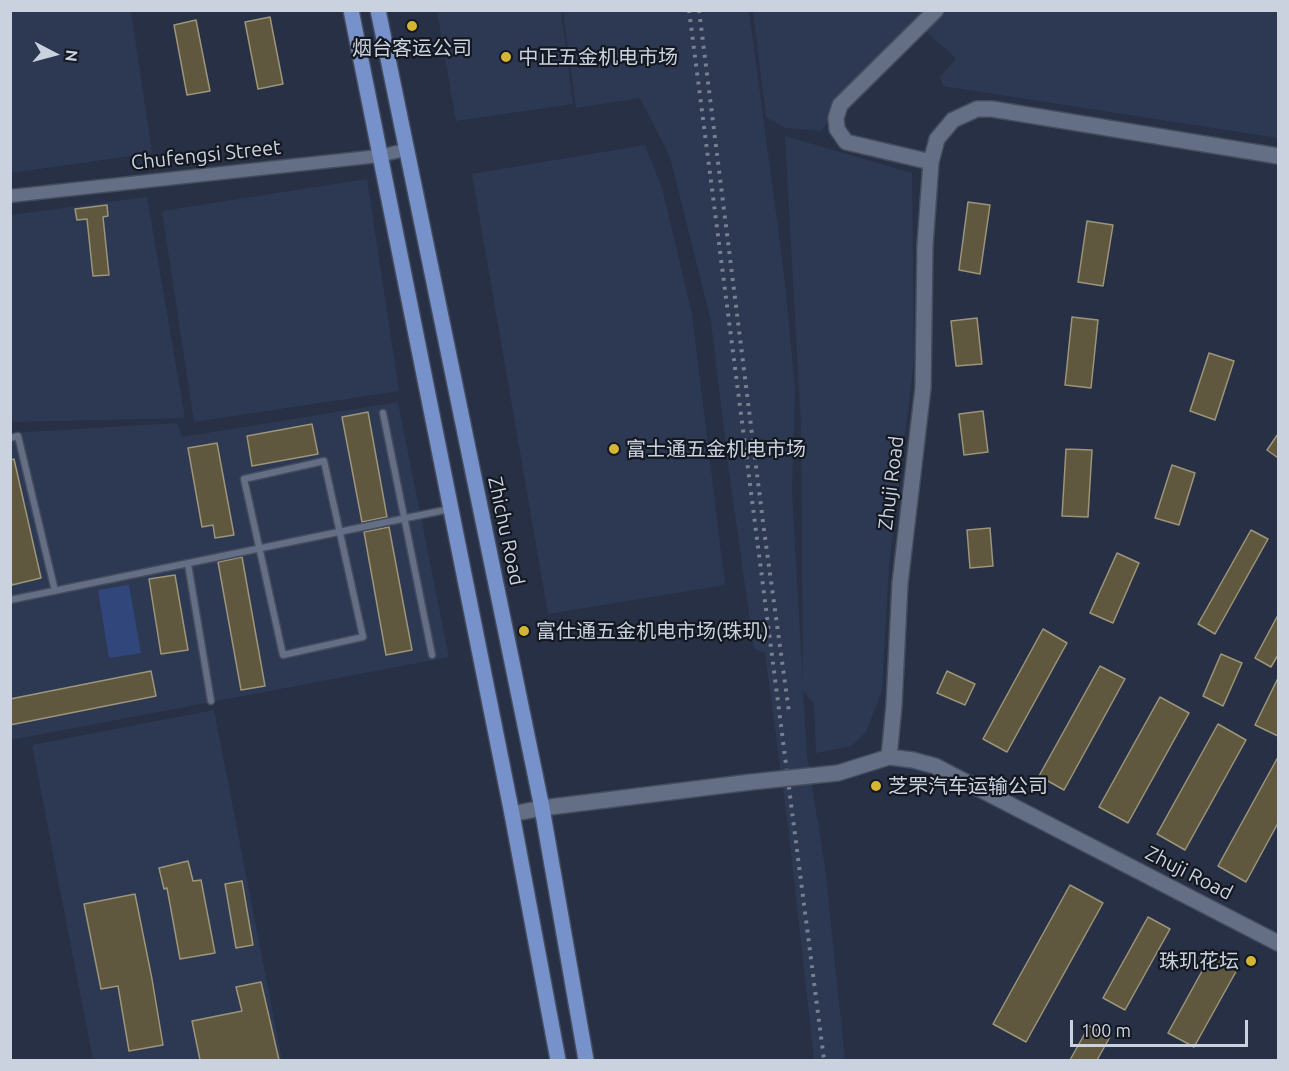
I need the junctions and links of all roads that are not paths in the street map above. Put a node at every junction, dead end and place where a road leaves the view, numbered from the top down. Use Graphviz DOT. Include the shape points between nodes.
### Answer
graph roads {
  1 [pos="351,10"];
  2 [pos="378,10"];
  3 [pos="936,10"];
  4 [pos="405,150"];
  5 [pos="379,156"];
  6 [pos="1278,156"];
  7 [pos="931,162"];
  8 [pos="10,196"];
  9 [pos="383,413"];
  10 [pos="10,438"];
  11 [pos="450,509"];
  12 [pos="403,519"];
  13 [pos="340,532"];
  14 [pos="259,549"];
  15 [pos="188,564"];
  16 [pos="55,591"];
  17 [pos="10,600"];
  18 [pos="432,655"];
  19 [pos="211,701"];
  20 [pos="889,757"];
  21 [pos="542,808"];
  22 [pos="512,814"];
  23 [pos="1278,943"];
  24 [pos="558,1060"];
  25 [pos="586,1060"];
  1 -- 5 [label="main road"];
  2 -- 4 [label="main road, Zhichu Road"];
  3 -- 7 [label="street" via="840,105 836,118 837,129 846,142"];
  4 -- 5 [label="street, Chufengsi Street"];
  4 -- 21 [label="main road, Zhichu Road"];
  5 -- 8 [label="street, Chufengsi Street"];
  5 -- 11 [label="main road"];
  6 -- 7 [label="street, Zhuji Road" via="977,109 943,129 936,139"];
  7 -- 20 [label="street, Zhuji Road" via="925,245 923,388 900,583"];
  9 -- 12 [label="lane"];
  10 -- 16 [label="lane" via="18,436"];
  11 -- 12 [label="lane"];
  11 -- 22 [label="main road"];
  12 -- 13 [label="lane"];
  12 -- 18 [label="lane"];
  13 -- 14 [label="lane"];
  13 -- 14 [label="lane" via="324,461 244,479"];
  13 -- 14 [label="lane" via="363,637 283,655"];
  14 -- 15 [label="lane"];
  15 -- 16 [label="lane"];
  15 -- 19 [label="lane"];
  16 -- 17 [label="lane"];
  20 -- 21 [label="street, bridge" via="838,773"];
  20 -- 23 [label="street, Zhuji Road" via="913,759 945,770"];
  21 -- 22 [label="street"];
  21 -- 25 [label="main road, Zhichu Road"];
  22 -- 24 [label="main road"];
}
